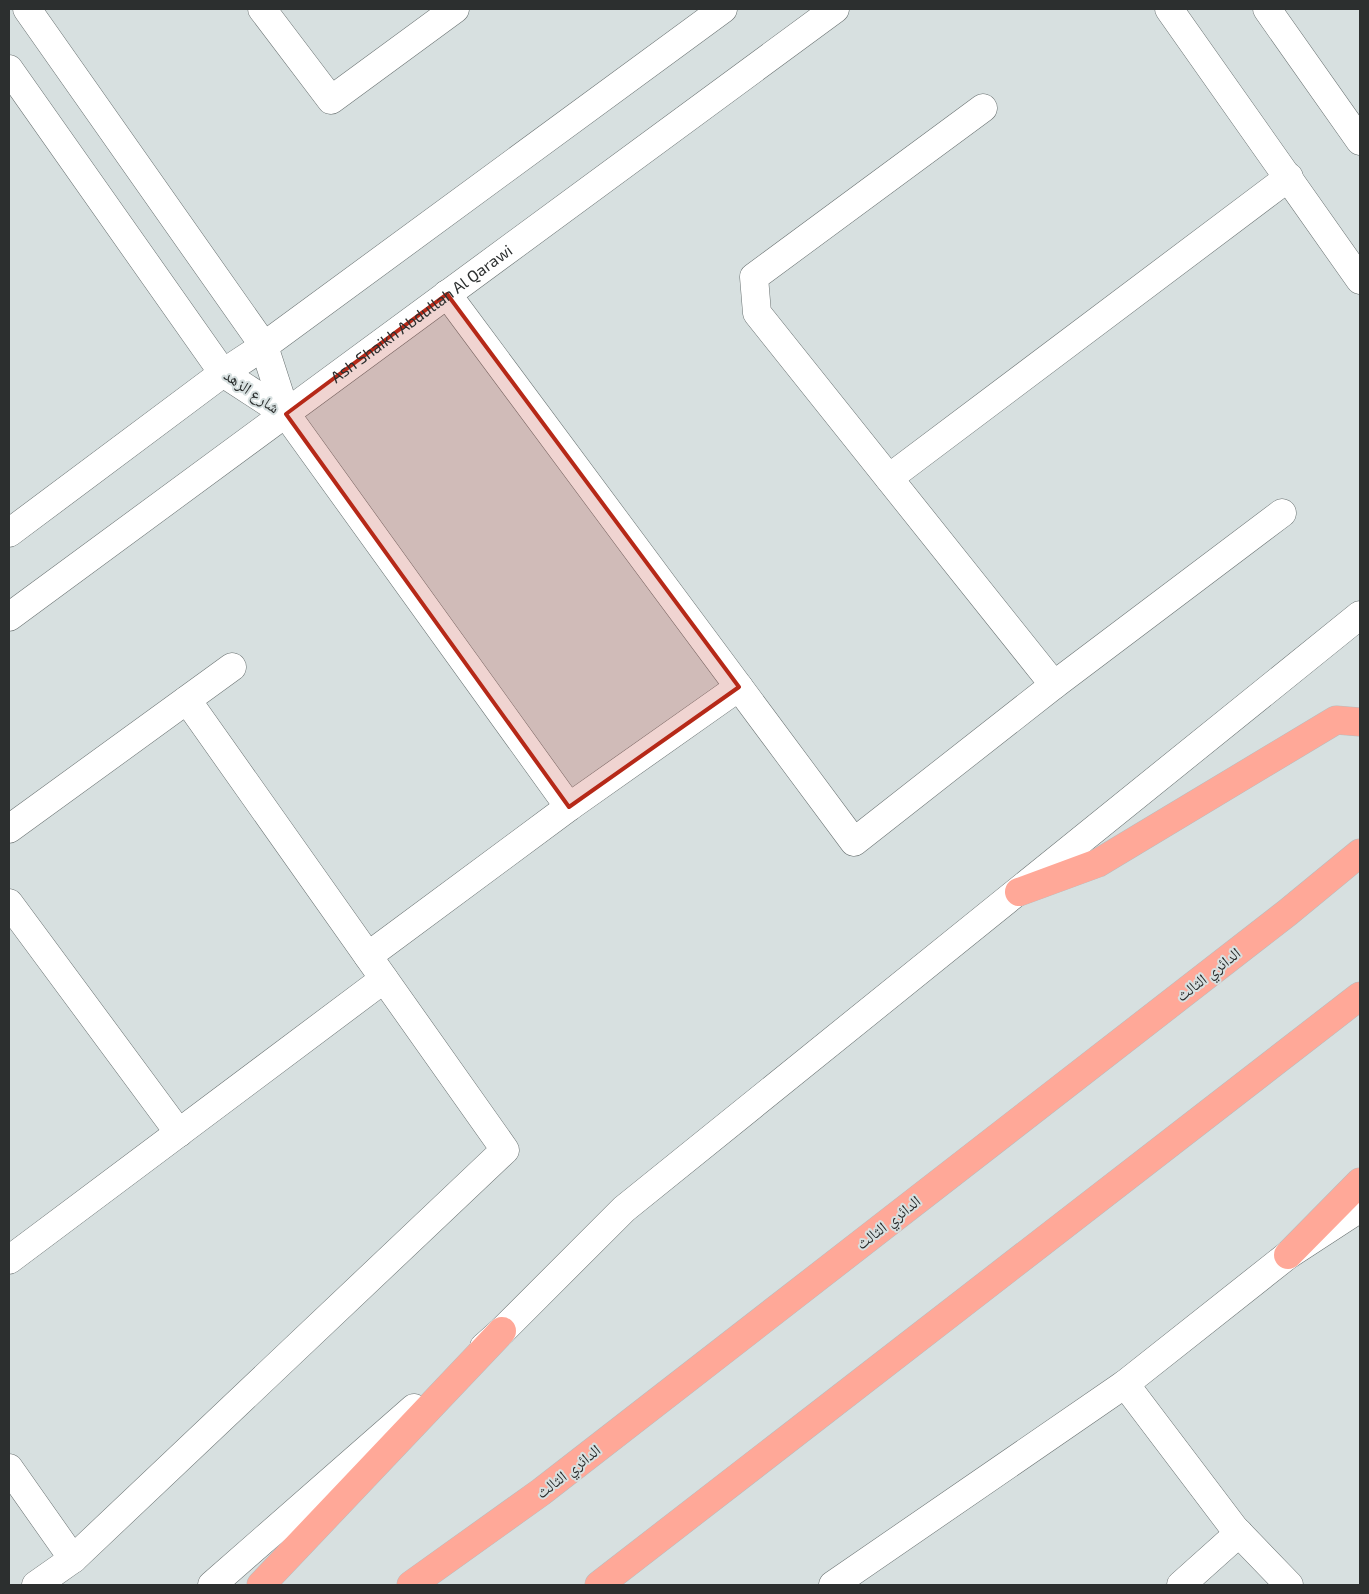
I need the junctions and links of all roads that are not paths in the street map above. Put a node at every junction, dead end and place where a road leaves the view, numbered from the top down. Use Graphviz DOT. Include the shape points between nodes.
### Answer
graph roads {
  1 [pos="27,9"];
  2 [pos="262,9"];
  3 [pos="455,9"];
  4 [pos="723,9"];
  5 [pos="835,9"];
  6 [pos="1168,9"];
  7 [pos="1267,9"];
  8 [pos="9,69"];
  9 [pos="983,108"];
  10 [pos="1360,142"];
  11 [pos="1289,178"];
  12 [pos="1360,280"];
  13 [pos="448,294"];
  14 [pos="264,346"];
  15 [pos="223,373"];
  16 [pos="286,414"];
  17 [pos="889,478"];
  18 [pos="1282,513"];
  19 [pos="9,533"];
  20 [pos="1360,615"];
  21 [pos="9,617"];
  22 [pos="232,667"];
  23 [pos="1054,685"];
  24 [pos="739,687"];
  25 [pos="187,700"];
  26 [pos="1360,722"];
  27 [pos="569,807"];
  28 [pos="9,829"];
  29 [pos="1360,853"];
  30 [pos="1019,892"];
  31 [pos="9,902"];
  32 [pos="368,956"];
  33 [pos="384,979"];
  34 [pos="1353,1002"];
  35 [pos="179,1133"];
  36 [pos="1360,1182"];
  37 [pos="1360,1208"];
  38 [pos="1288,1255"];
  39 [pos="9,1260"];
  40 [pos="502,1332"];
  41 [pos="1125,1384"];
  42 [pos="9,1468"];
  43 [pos="1239,1533"];
  44 [pos="73,1559"];
  45 [pos="36,1585"];
  46 [pos="212,1585"];
  47 [pos="261,1585"];
  48 [pos="411,1585"];
  49 [pos="599,1585"];
  50 [pos="833,1585"];
  51 [pos="1181,1585"];
  52 [pos="1289,1585"];
  1 -- 14 [label="street, شارع الزهد"];
  2 -- 3 [label="street" via="331,100"];
  4 -- 14 [label="street"];
  5 -- 13 [label="street, Ash Shaikh Abdullah Al Qarawi"];
  6 -- 11 [label="street"];
  7 -- 10 [label="street"];
  8 -- 15 [label="street, شارع الزهد"];
  9 -- 17 [label="street" via="754,277 757,313"];
  11 -- 12 [label="street"];
  11 -- 17 [label="street"];
  13 -- 16 [label="street, Ash Shaikh Abdullah Al Qarawi"];
  13 -- 24 [label="street"];
  14 -- 15 [label="street"];
  14 -- 16 [label="street, شارع الزهد"];
  15 -- 16 [label="street, شارع الزهد"];
  15 -- 19 [label="street"];
  16 -- 21 [label="street, Ash Shaikh Abdullah Al Qarawi"];
  16 -- 27 [label="street"];
  17 -- 23 [label="street"];
  18 -- 23 [label="street"];
  20 -- 30 [label="street"];
  22 -- 25 [label="street"];
  23 -- 24 [label="street" via="854,842"];
  24 -- 27 [label="street"];
  25 -- 28 [label="street"];
  25 -- 32 [label="street"];
  26 -- 30 [label="highway" via="1336,720 1098,863"];
  27 -- 32 [label="street"];
  29 -- 48 [label="highway, الدائري الثالث" via="541,1492"];
  30 -- 40 [label="street" via="624,1209"];
  31 -- 35 [label="street"];
  32 -- 33 [label="street"];
  33 -- 35 [label="street"];
  33 -- 44 [label="street" via="505,1150"];
  34 -- 49 [label="highway"];
  35 -- 39 [label="street"];
  36 -- 38 [label="highway"];
  37 -- 38 [label="street"];
  38 -- 41 [label="street"];
  40 -- 46 [label="street"];
  40 -- 47 [label="highway"];
  41 -- 43 [label="street"];
  41 -- 50 [label="street"];
  42 -- 44 [label="street"];
  43 -- 51 [label="street"];
  43 -- 52 [label="street"];
  44 -- 45 [label="street"];
}
